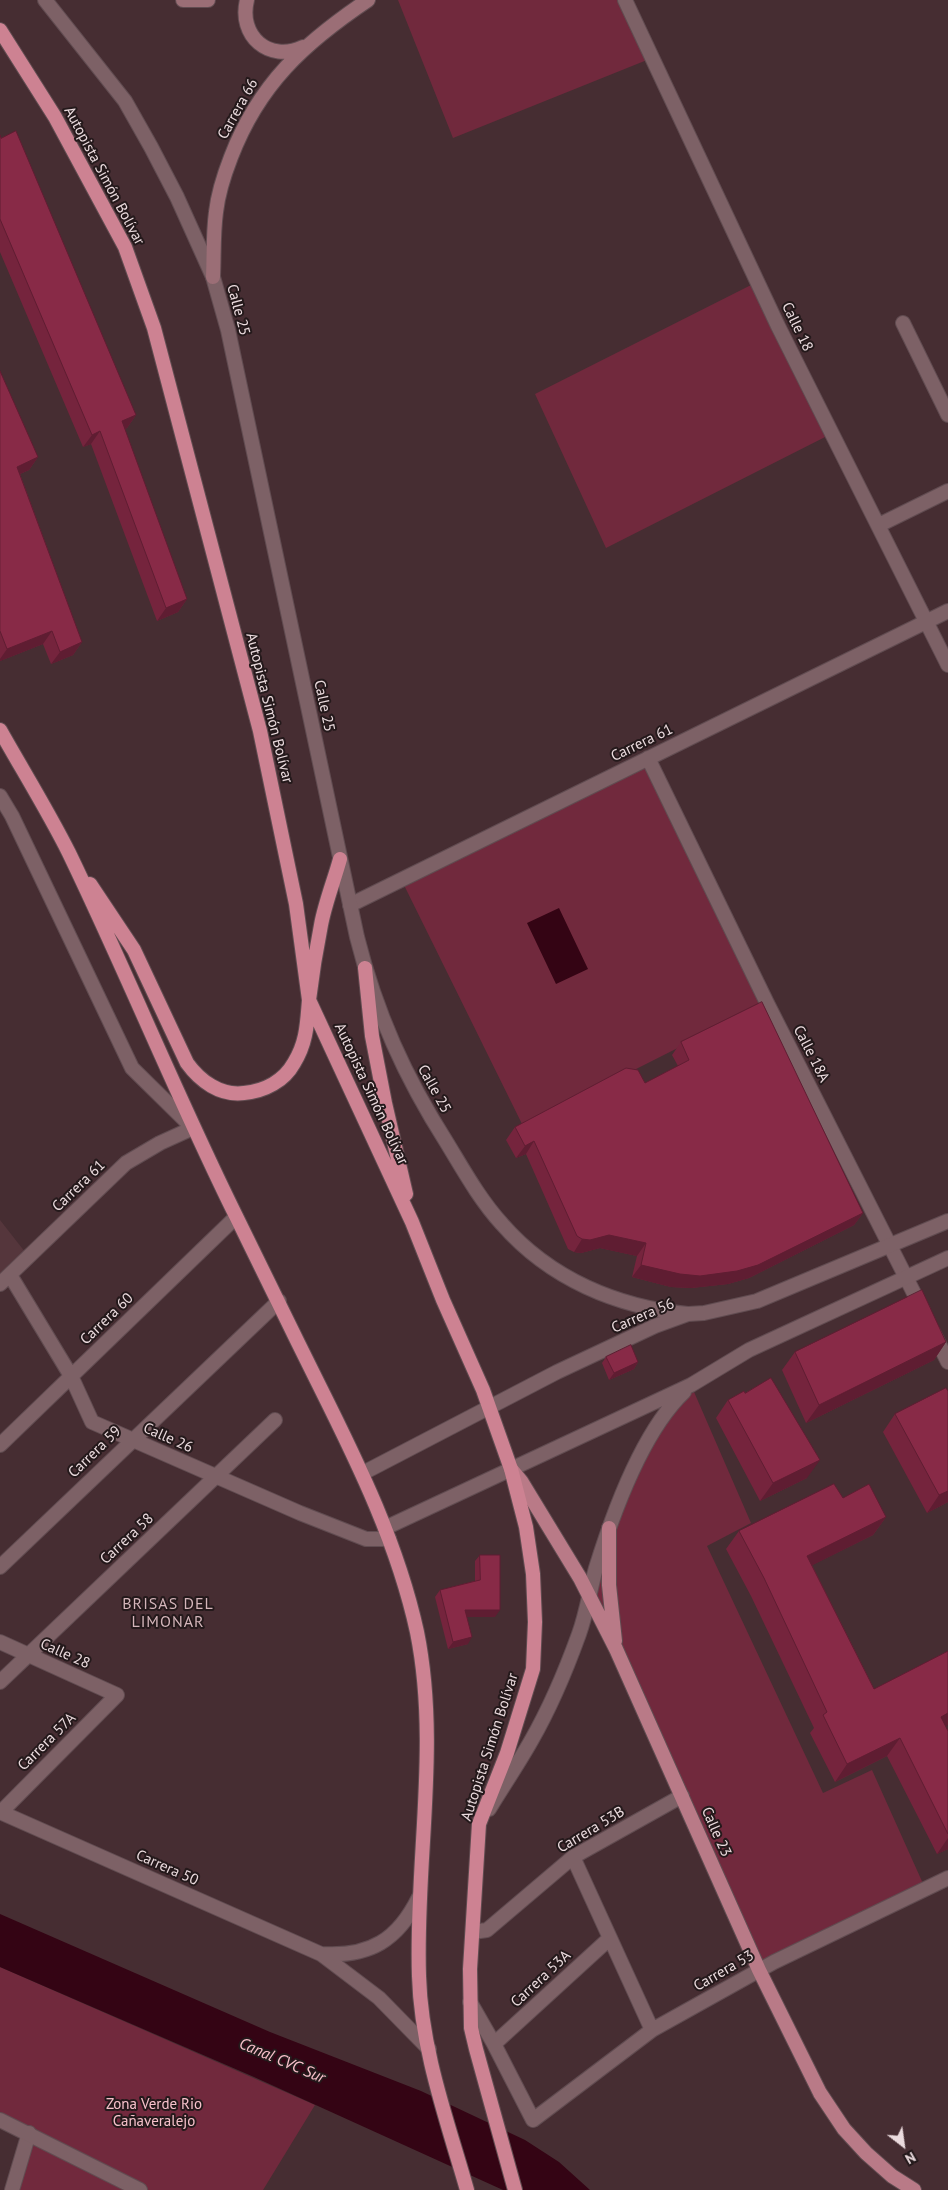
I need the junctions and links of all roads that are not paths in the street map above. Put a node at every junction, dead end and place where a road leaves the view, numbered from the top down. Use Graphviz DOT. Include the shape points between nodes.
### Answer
graph roads {
  1 [pos="45,0"];
  2 [pos="183,0"];
  3 [pos="208,0"];
  4 [pos="248,0"];
  5 [pos="368,0"];
  6 [pos="625,0"];
  7 [pos="0,30"];
  8 [pos="312,40"];
  9 [pos="212,277"];
  10 [pos="903,322"];
  11 [pos="948,414"];
  12 [pos="948,491"];
  13 [pos="879,525"];
  14 [pos="948,612"];
  15 [pos="926,622"];
  16 [pos="948,665"];
  17 [pos="0,730"];
  18 [pos="648,758"];
  19 [pos="0,796"];
  20 [pos="67,850"];
  21 [pos="340,859"];
  22 [pos="350,905"];
  23 [pos="364,968"];
  24 [pos="309,1000"];
  25 [pos="193,1128"];
  26 [pos="236,1217"];
  27 [pos="948,1221"];
  28 [pos="412,1222"];
  29 [pos="889,1246"];
  30 [pos="948,1258"];
  31 [pos="905,1276"];
  32 [pos="5,1280"];
  33 [pos="278,1301"];
  34 [pos="688,1314"];
  35 [pos="948,1362"];
  36 [pos="71,1376"];
  37 [pos="691,1385"];
  38 [pos="489,1407"];
  39 [pos="275,1420"];
  40 [pos="132,1439"];
  41 [pos="0,1445"];
  42 [pos="511,1469"];
  43 [pos="362,1473"];
  44 [pos="216,1476"];
  45 [pos="609,1528"];
  46 [pos="387,1534"];
  47 [pos="0,1567"];
  48 [pos="588,1598"];
  49 [pos="0,1642"];
  50 [pos="616,1649"];
  51 [pos="28,1655"];
  52 [pos="0,1682"];
  53 [pos="117,1695"];
  54 [pos="682,1796"];
  55 [pos="0,1812"];
  56 [pos="479,1824"];
  57 [pos="573,1857"];
  58 [pos="948,1878"];
  59 [pos="420,1897"];
  60 [pos="474,1932"];
  61 [pos="610,1938"];
  62 [pos="321,1954"];
  63 [pos="759,1970"];
  64 [pos="470,2002"];
  65 [pos="652,2030"];
  66 [pos="494,2044"];
  67 [pos="429,2049"];
  68 [pos="0,2120"];
  69 [pos="29,2133"];
  70 [pos="12,2190"];
  71 [pos="140,2190"];
  72 [pos="467,2190"];
  73 [pos="515,2190"];
  74 [pos="914,2190"];
  1 -- 9 [label="street, Calle 25" via="125,102 177,197"];
  2 -- 3 [label="main road"];
  4 -- 8 [label="main road" via="245,14 248,30 260,44 268,49 287,52"];
  5 -- 8 [label="main road, Carrera 66"];
  6 -- 13 [label="street, Calle 18" via="778,326"];
  7 -- 24 [label="highway, Autopista Simón Bolívar" via="55,117 125,247 154,328 260,732 296,904"];
  8 -- 9 [label="main road, Carrera 66" via="280,72 236,142 216,211"];
  9 -- 21 [label="street, Calle 25" via="228,330"];
  10 -- 11 [label="street"];
  12 -- 13 [label="street"];
  13 -- 15 [label="street, Calle 18"];
  14 -- 15 [label="street, Carrera 61"];
  15 -- 16 [label="street, Calle 18"];
  15 -- 18 [label="street, Carrera 61"];
  17 -- 20 [label="highway"];
  18 -- 22 [label="street, Carrera 61"];
  18 -- 29 [label="street, Calle 18A"];
  19 -- 25 [label="street" via="132,1068"];
  20 -- 24 [label="highway" via="134,950 187,1063 207,1084 242,1094 263,1090 281,1079 294,1063 307,1032"];
  20 -- 25 [label="highway"];
  21 -- 22 [label="street, Calle 25"];
  21 -- 24 [label="highway" via="322,923"];
  22 -- 23 [label="street, Calle 25"];
  23 -- 28 [label="highway" via="372,1036"];
  23 -- 34 [label="street, Calle 25" via="388,1036 420,1101 473,1186 502,1224 535,1256 594,1291 639,1307"];
  24 -- 28 [label="highway, Autopista Simón Bolívar"];
  25 -- 26 [label="highway"];
  25 -- 32 [label="street, Carrera 61" via="126,1163"];
  26 -- 33 [label="highway"];
  26 -- 36 [label="street, Carrera 60"];
  27 -- 29 [label="street, Carrera 56"];
  28 -- 38 [label="highway, Autopista Simón Bolívar"];
  29 -- 31 [label="street, Calle 18A"];
  29 -- 34 [label="street, Carrera 56" via="757,1301"];
  30 -- 31 [label="street"];
  31 -- 35 [label="street, Calle 18A"];
  31 -- 37 [label="street" via="750,1350"];
  32 -- 36 [label="street, Calle 26"];
  33 -- 40 [label="street, Carrera 59"];
  33 -- 43 [label="highway"];
  34 -- 38 [label="street, Carrera 56" via="655,1326"];
  36 -- 40 [label="street, Calle 26" via="92,1422"];
  36 -- 41 [label="street, Carrera 60"];
  37 -- 42 [label="street"];
  37 -- 45 [label="street" via="660,1421 623,1492"];
  38 -- 42 [label="highway, Autopista Simón Bolívar"];
  38 -- 43 [label="street, Carrera 56"];
  39 -- 44 [label="street, Carrera 58"];
  40 -- 44 [label="street, Calle 26"];
  40 -- 47 [label="street, Carrera 59"];
  42 -- 46 [label="street"];
  42 -- 48 [label="main road, Calle 23" via="580,1578"];
  42 -- 56 [label="highway, Autopista Simón Bolívar" via="526,1527 533,1574 536,1622 533,1669 508,1753"];
  43 -- 46 [label="highway"];
  44 -- 46 [label="street, Calle 26" via="366,1539"];
  44 -- 51 [label="street, Carrera 58"];
  45 -- 48 [label="street"];
  45 -- 50 [label="main road" via="609,1585"];
  46 -- 59 [label="highway" via="410,1601 424,1681 428,1751"];
  48 -- 50 [label="main road, Calle 23"];
  48 -- 56 [label="street" via="580,1633 532,1741"];
  49 -- 51 [label="street, Calle 28"];
  50 -- 54 [label="main road, Calle 23"];
  51 -- 52 [label="street, Carrera 58"];
  51 -- 53 [label="street, Calle 28"];
  53 -- 55 [label="street, Carrera 57A"];
  54 -- 57 [label="street, Carrera 53B"];
  54 -- 63 [label="main road, Calle 23"];
  55 -- 62 [label="street, Carrera 50"];
  56 -- 60 [label="highway, Autopista Simón Bolívar"];
  57 -- 60 [label="street, Carrera 53B" via="487,1930"];
  57 -- 61 [label="street"];
  58 -- 63 [label="street, Carrera 53"];
  59 -- 62 [label="street, Carrera 50" via="410,1916 380,1944 354,1953"];
  59 -- 67 [label="highway" via="419,1978 422,2018"];
  60 -- 64 [label="highway, Autopista Simón Bolívar"];
  61 -- 65 [label="street"];
  61 -- 66 [label="street, Carrera 53A"];
  62 -- 67 [label="street, Carrera 50" via="378,1998"];
  63 -- 65 [label="street, Carrera 53"];
  63 -- 74 [label="main road, Calle 23" via="820,2093 844,2128 866,2153"];
  64 -- 66 [label="street"];
  64 -- 73 [label="highway, Autopista Simón Bolívar" via="484,2083"];
  65 -- 66 [label="street, Carrera 53" via="533,2120"];
  67 -- 72 [label="highway"];
  68 -- 69 [label="street"];
  69 -- 70 [label="street"];
  69 -- 71 [label="street"];
}
